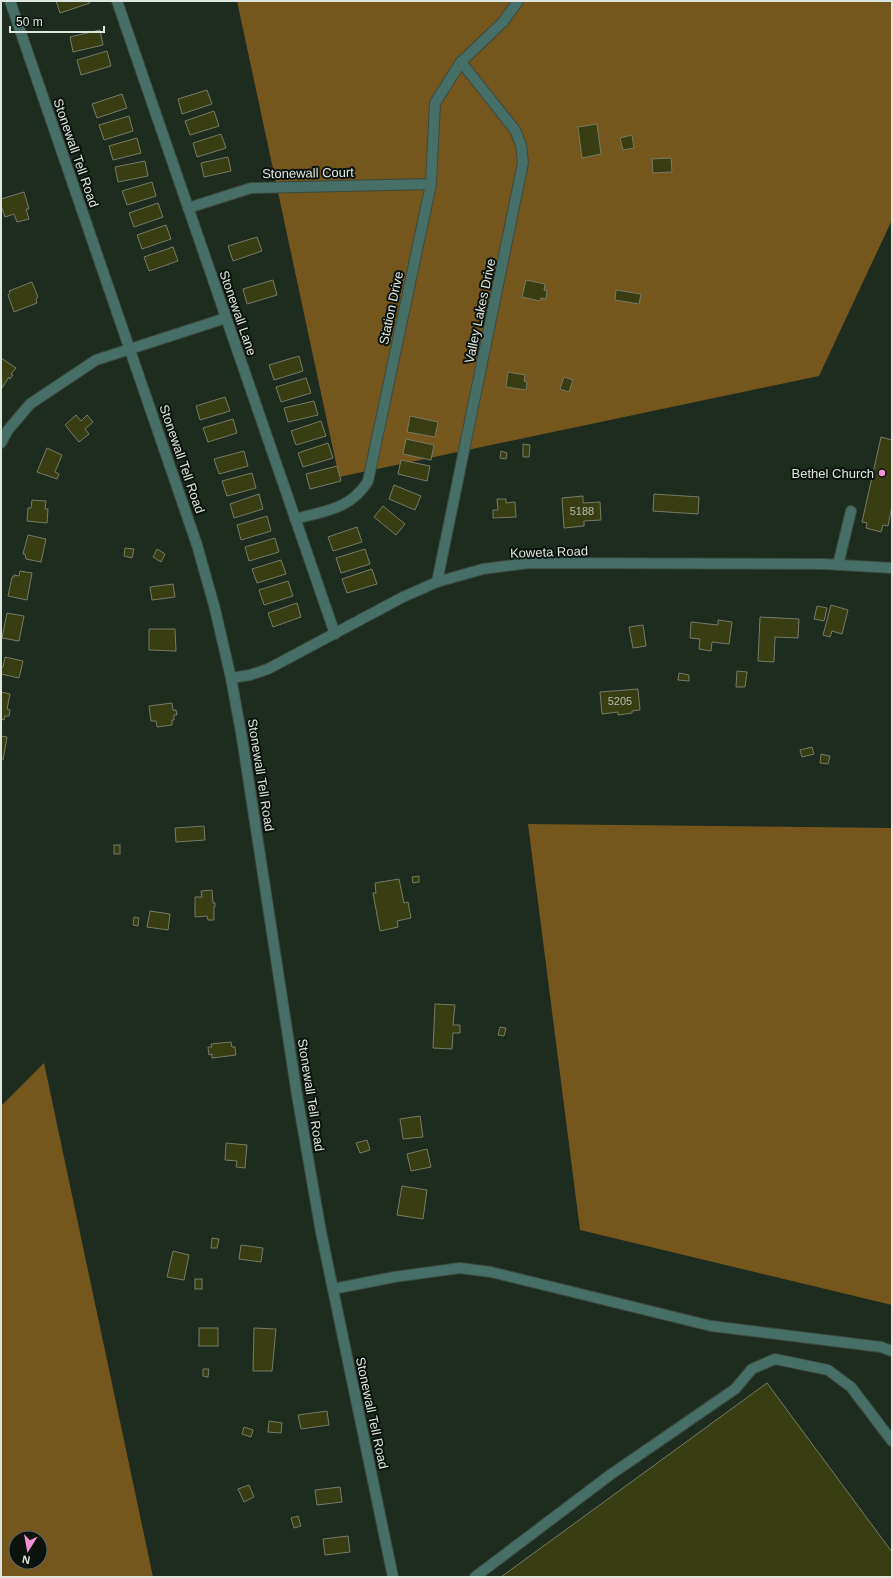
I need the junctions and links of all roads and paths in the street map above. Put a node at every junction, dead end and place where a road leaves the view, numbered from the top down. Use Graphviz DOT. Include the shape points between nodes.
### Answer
graph roads {
  1 [pos="10,1"];
  2 [pos="117,1"];
  3 [pos="518,1"];
  4 [pos="461,62"];
  5 [pos="431,184"];
  6 [pos="188,208"];
  7 [pos="226,318"];
  8 [pos="131,349"];
  9 [pos="1,443"];
  10 [pos="851,510"];
  11 [pos="295,519"];
  12 [pos="838,564"];
  13 [pos="892,568"];
  14 [pos="437,582"];
  15 [pos="335,634"];
  16 [pos="231,678"];
  17 [pos="333,1289"];
  18 [pos="892,1352"];
  19 [pos="892,1441"];
  20 [pos="393,1577"];
  21 [pos="475,1577"];
  1 -- 8 [label="street, Stonewall Tell Road"];
  2 -- 6 [label="street, Stonewall Lane"];
  3 -- 4 [label="street, Station Drive" via="503,22"];
  4 -- 5 [label="street, Station Drive" via="435,104"];
  4 -- 14 [label="street, Valley Lakes Drive" via="515,130 521,145 523,163"];
  5 -- 6 [label="street, Stonewall Court" via="250,188"];
  5 -- 11 [label="street, Station Drive" via="368,481 352,500 334,509"];
  6 -- 7 [label="street, Stonewall Lane"];
  7 -- 8 [label="street"];
  7 -- 11 [label="street, Stonewall Lane"];
  8 -- 9 [label="street" via="96,360 30,404 8,430"];
  8 -- 16 [label="street, Stonewall Tell Road" via="197,545"];
  10 -- 12 [label="street"];
  11 -- 15 [label="street, Stonewall Lane"];
  12 -- 13 [label="street, Koweta Road"];
  12 -- 14 [label="street, Koweta Road" via="530,563 482,569"];
  14 -- 15 [label="street, Koweta Road" via="403,597"];
  15 -- 16 [label="street, Koweta Road" via="268,669"];
  16 -- 17 [label="street, Stonewall Tell Road" via="297,1095"];
  17 -- 18 [label="street" via="460,1268 491,1272 711,1326 881,1347"];
  17 -- 20 [label="street, Stonewall Tell Road"];
  19 -- 21 [label="street" via="851,1387 828,1370 775,1359 752,1369 735,1389 610,1475"];
}
